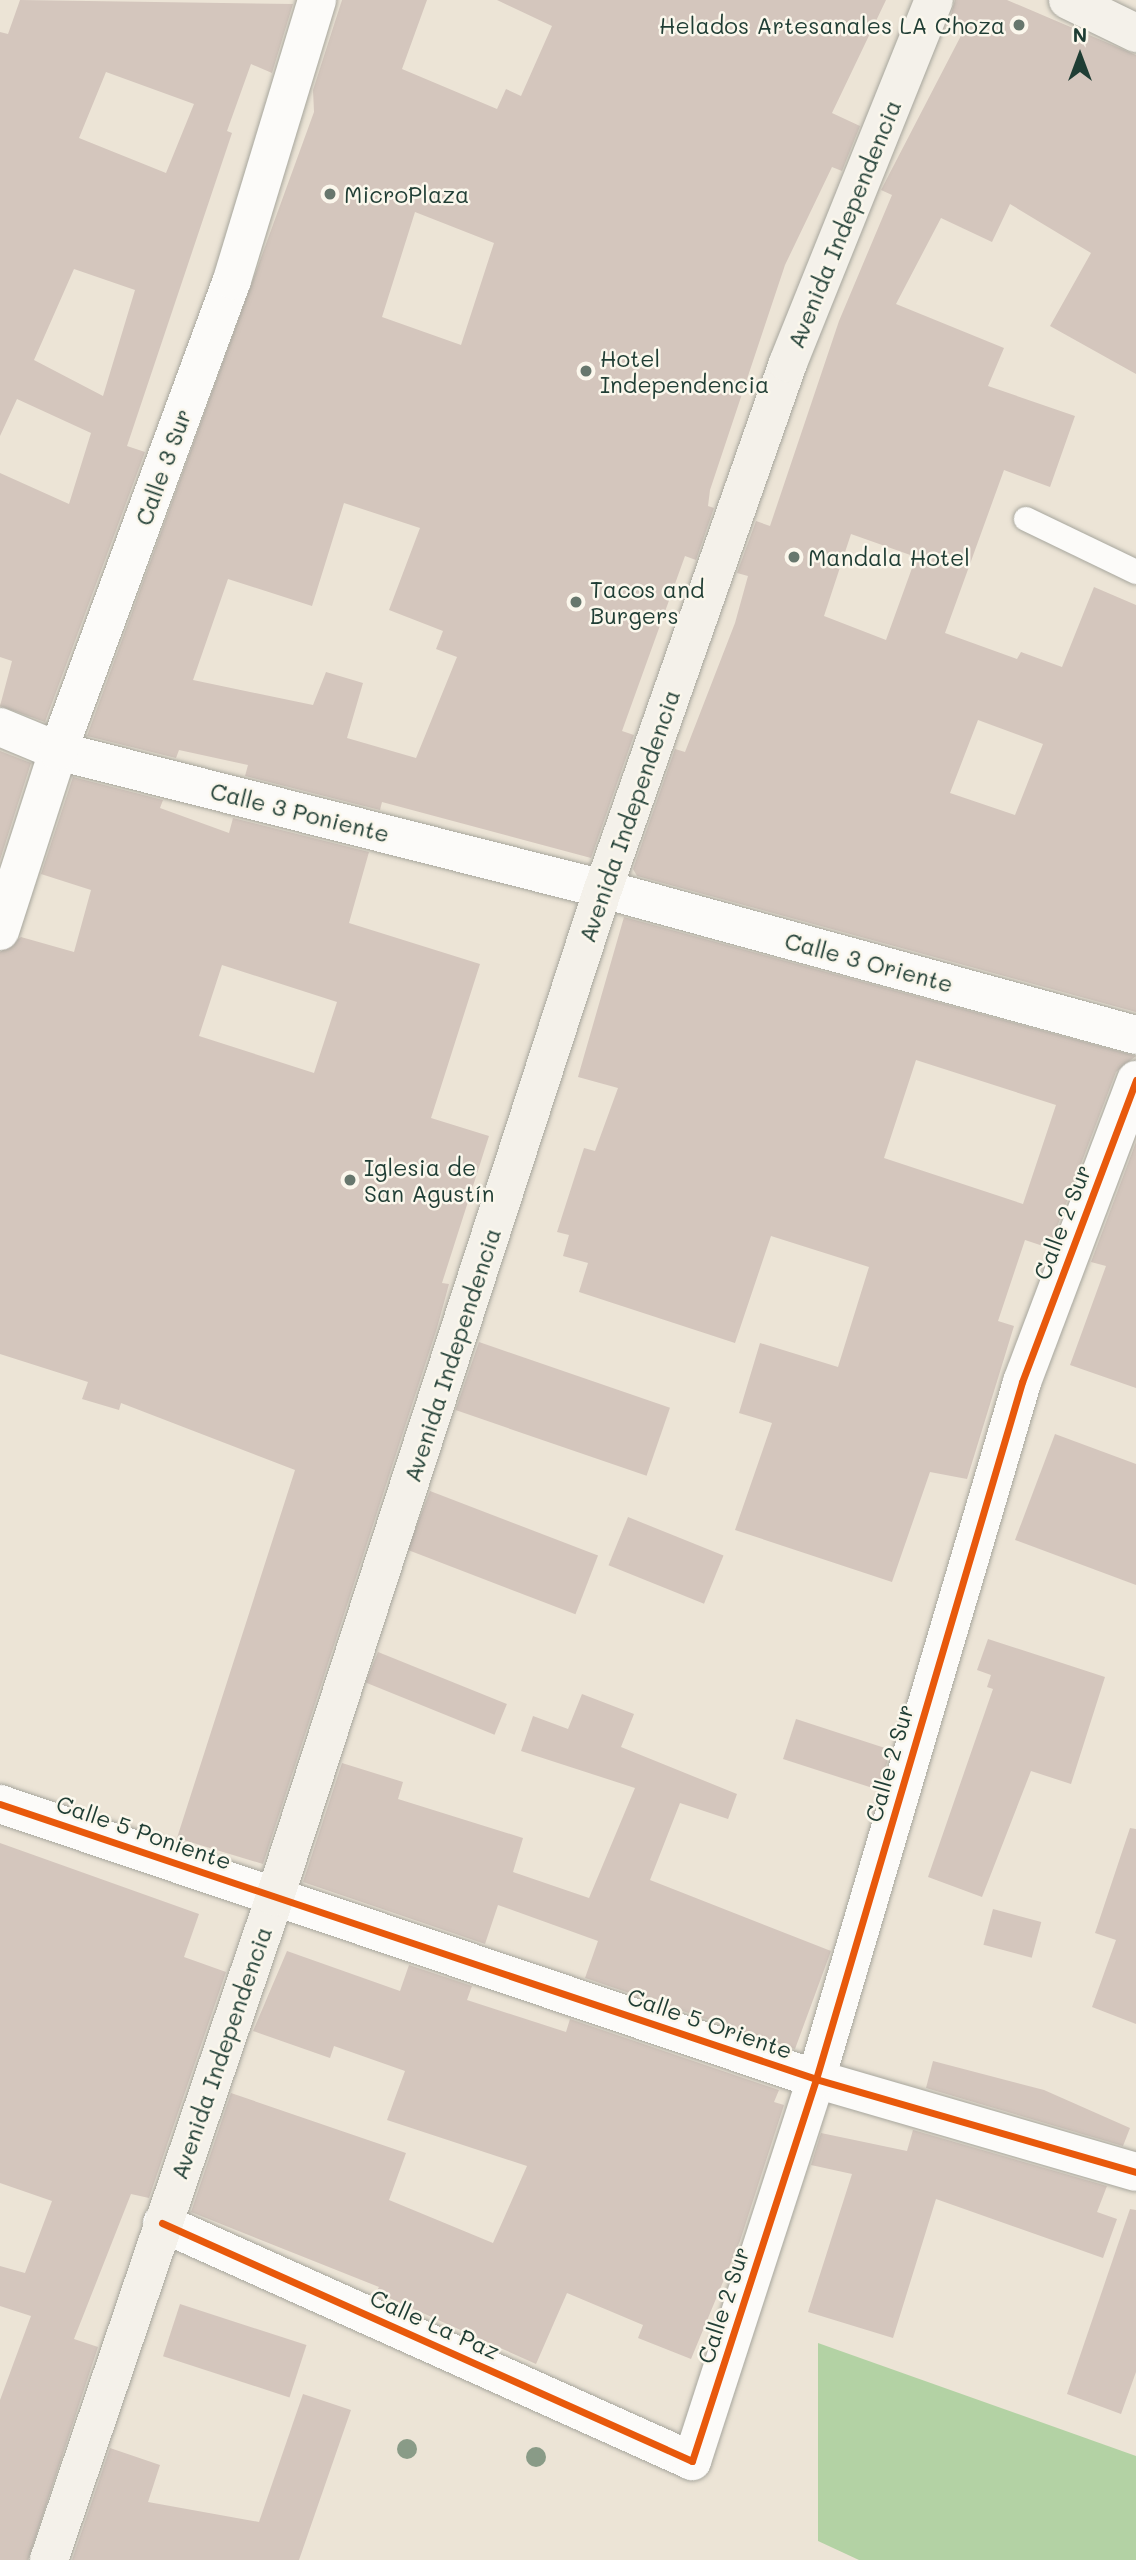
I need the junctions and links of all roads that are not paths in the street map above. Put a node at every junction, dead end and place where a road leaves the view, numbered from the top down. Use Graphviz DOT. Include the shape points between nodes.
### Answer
graph roads {
  1 [pos="317,0"];
  2 [pos="934,0"];
  3 [pos="1068,0"];
  4 [pos="1136,33"];
  5 [pos="1026,519"];
  6 [pos="1136,572"];
  7 [pos="0,727"];
  8 [pos="58,751"];
  9 [pos="603,889"];
  10 [pos="0,931"];
  11 [pos="1136,1035"];
  12 [pos="1136,1080"];
  13 [pos="0,1804"];
  14 [pos="275,1897"];
  15 [pos="816,2079"];
  16 [pos="1136,2172"];
  17 [pos="162,2223"];
  18 [pos="692,2461"];
  19 [pos="49,2560"];
  1 -- 8 [label="street, Calle 3 Sur" via="232,280"];
  2 -- 9 [label="main road, Avenida Independencia" via="788,363"];
  3 -- 4 [label="main road"];
  5 -- 6 [label="lane"];
  7 -- 8 [label="street, Calle 3 Poniente"];
  8 -- 9 [label="street, Calle 3 Poniente"];
  8 -- 10 [label="street, Calle 3 Sur"];
  9 -- 11 [label="street, Calle 3 Oriente"];
  9 -- 14 [label="main road, Avenida Independencia"];
  12 -- 15 [label="street, Calle 2 Sur" via="1021,1382"];
  13 -- 14 [label="street, Calle 5 Poniente"];
  14 -- 15 [label="street, Calle 5 Oriente"];
  14 -- 17 [label="main road, Avenida Independencia"];
  15 -- 16 [label="street, Calle 5 Oriente"];
  15 -- 18 [label="street, Calle 2 Sur"];
  17 -- 18 [label="street, Calle La Paz"];
  17 -- 19 [label="main road, Avenida Independencia"];
}
